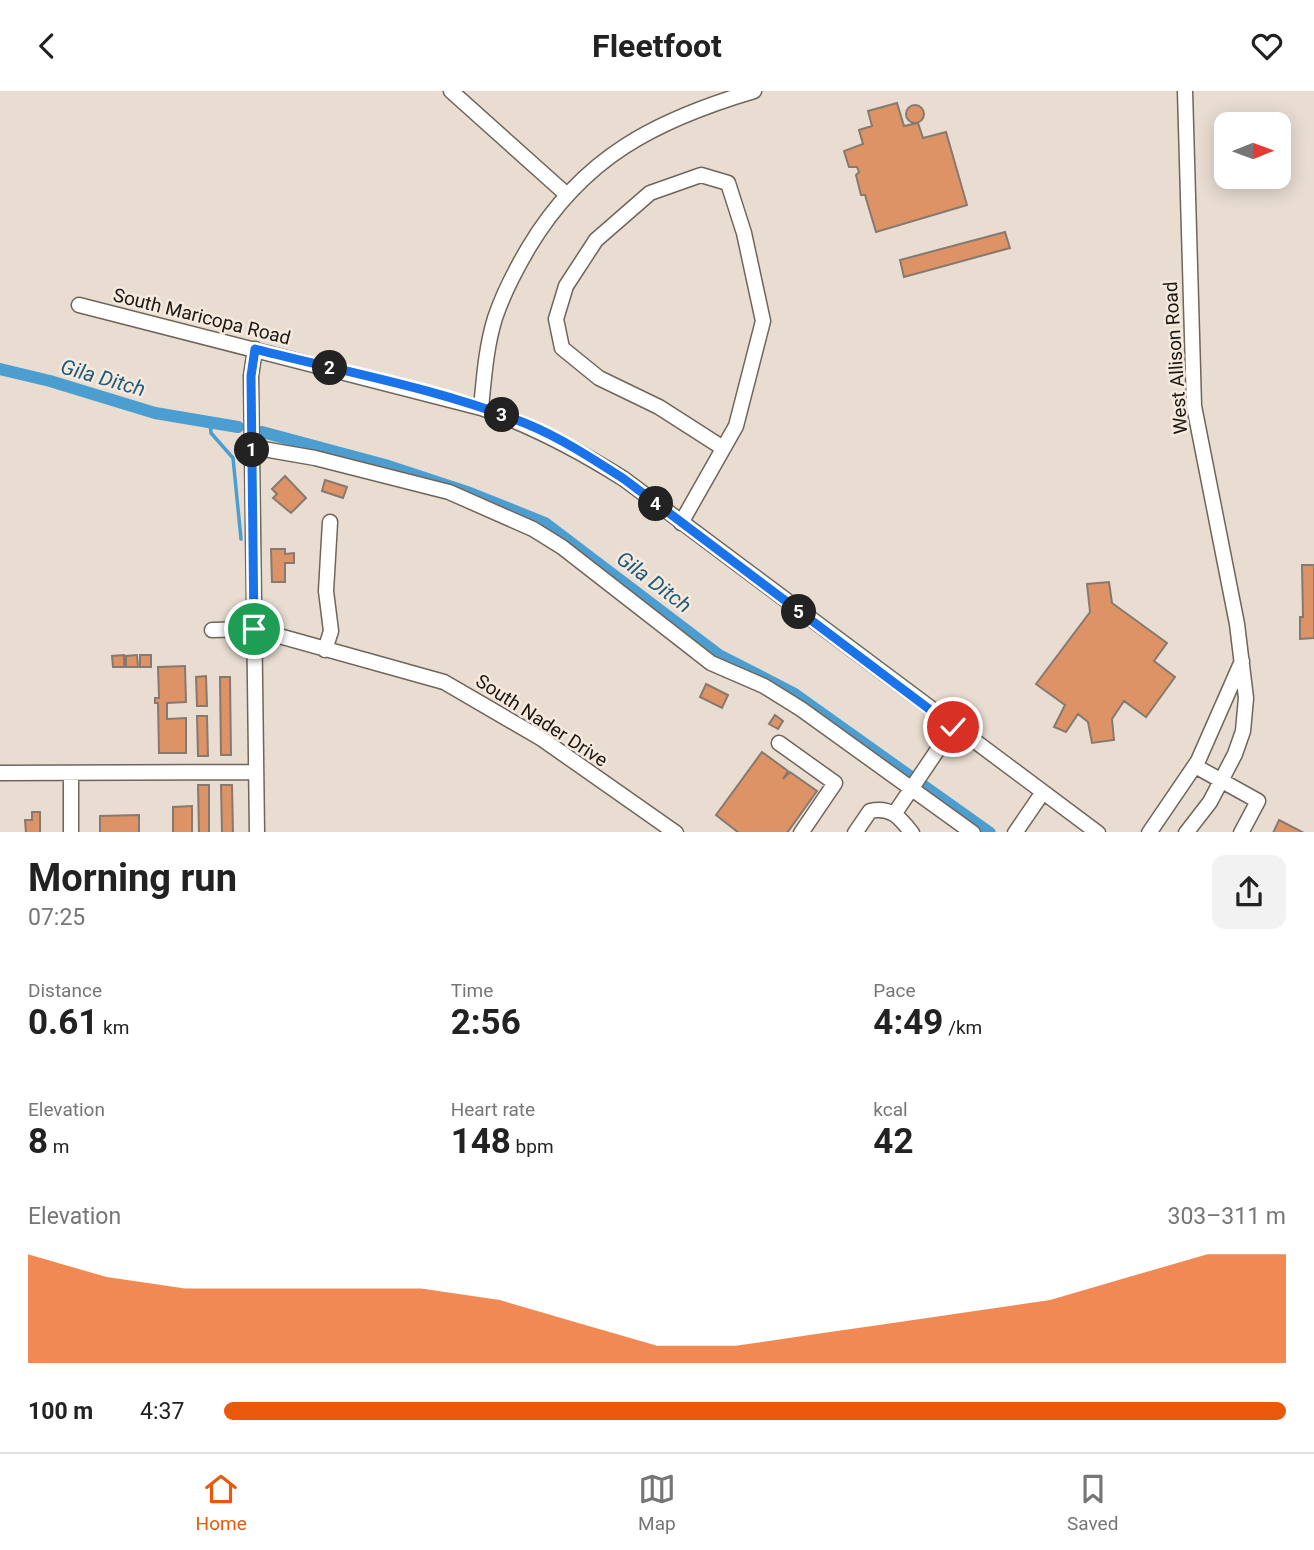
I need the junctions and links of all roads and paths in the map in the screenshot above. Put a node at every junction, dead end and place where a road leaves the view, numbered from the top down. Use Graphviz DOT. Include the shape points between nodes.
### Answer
graph roads {
  1 [pos="451,91"];
  2 [pos="754,91"];
  3 [pos="1185,91"];
  4 [pos="566,194"];
  5 [pos="79,305"];
  6 [pos="255,349"];
  7 [pos="481,408"];
  8 [pos="252,447"];
  9 [pos="723,448"];
  10 [pos="330,521"];
  11 [pos="681,523"];
  12 [pos="254,629"];
  13 [pos="212,630"];
  14 [pos="326,650"];
  15 [pos="1242,661"];
  16 [pos="953,727"];
  17 [pos="779,743"];
  18 [pos="1195,765"];
  19 [pos="256,772"];
  20 [pos="0,773"];
  21 [pos="71,773"];
  22 [pos="1221,782"];
  23 [pos="911,788"];
  24 [pos="1044,792"];
  25 [pos="895,813"];
  26 [pos="71,832"];
  27 [pos="257,832"];
  28 [pos="676,832"];
  29 [pos="801,832"];
  30 [pos="855,832"];
  31 [pos="912,832"];
  32 [pos="973,832"];
  33 [pos="1015,832"];
  34 [pos="1098,832"];
  35 [pos="1149,832"];
  36 [pos="1186,832"];
  37 [pos="1241,832"];
  1 -- 4 [label="street"];
  2 -- 4 [label="street" via="666,121 602,161"];
  3 -- 15 [label="street, West Allison Road" via="1194,406"];
  4 -- 7 [label="street" via="518,265 495,317"];
  5 -- 6 [label="street, South Maricopa Road"];
  6 -- 7 [label="street, South Maricopa Road"];
  6 -- 8 [label="street"];
  7 -- 11 [label="street, South Maricopa Road" via="528,424 574,448"];
  8 -- 12 [label="street"];
  8 -- 23 [label="street" via="449,492 533,529 711,663 785,698"];
  9 -- 9 [label="street" via="736,426 762,321 744,233 728,183 701,175 650,193 596,240 566,286 556,319 562,348 599,378 659,407"];
  9 -- 11 [label="street"];
  10 -- 14 [label="street" via="326,591 331,631"];
  11 -- 16 [label="street, South Maricopa Road"];
  12 -- 13 [label="street, South Nader Drive"];
  12 -- 14 [label="street, South Nader Drive"];
  12 -- 19 [label="street"];
  14 -- 28 [label="street, South Nader Drive" via="456,688 542,739"];
  15 -- 18 [label="street"];
  15 -- 22 [label="street, West Allison Road" via="1243,731"];
  16 -- 23 [label="street"];
  16 -- 24 [label="street, South Maricopa Road"];
  17 -- 29 [label="street" via="835,783"];
  18 -- 22 [label="street"];
  18 -- 35 [label="street"];
  19 -- 21 [label="street"];
  19 -- 27 [label="street"];
  20 -- 21 [label="street"];
  21 -- 26 [label="street"];
  22 -- 36 [label="street, West Allison Road"];
  22 -- 37 [label="street" via="1258,801"];
  23 -- 25 [label="street"];
  23 -- 32 [label="street"];
  24 -- 33 [label="street"];
  24 -- 34 [label="street, South Maricopa Road"];
  25 -- 30 [label="street" via="870,811"];
  25 -- 31 [label="street"];
}
